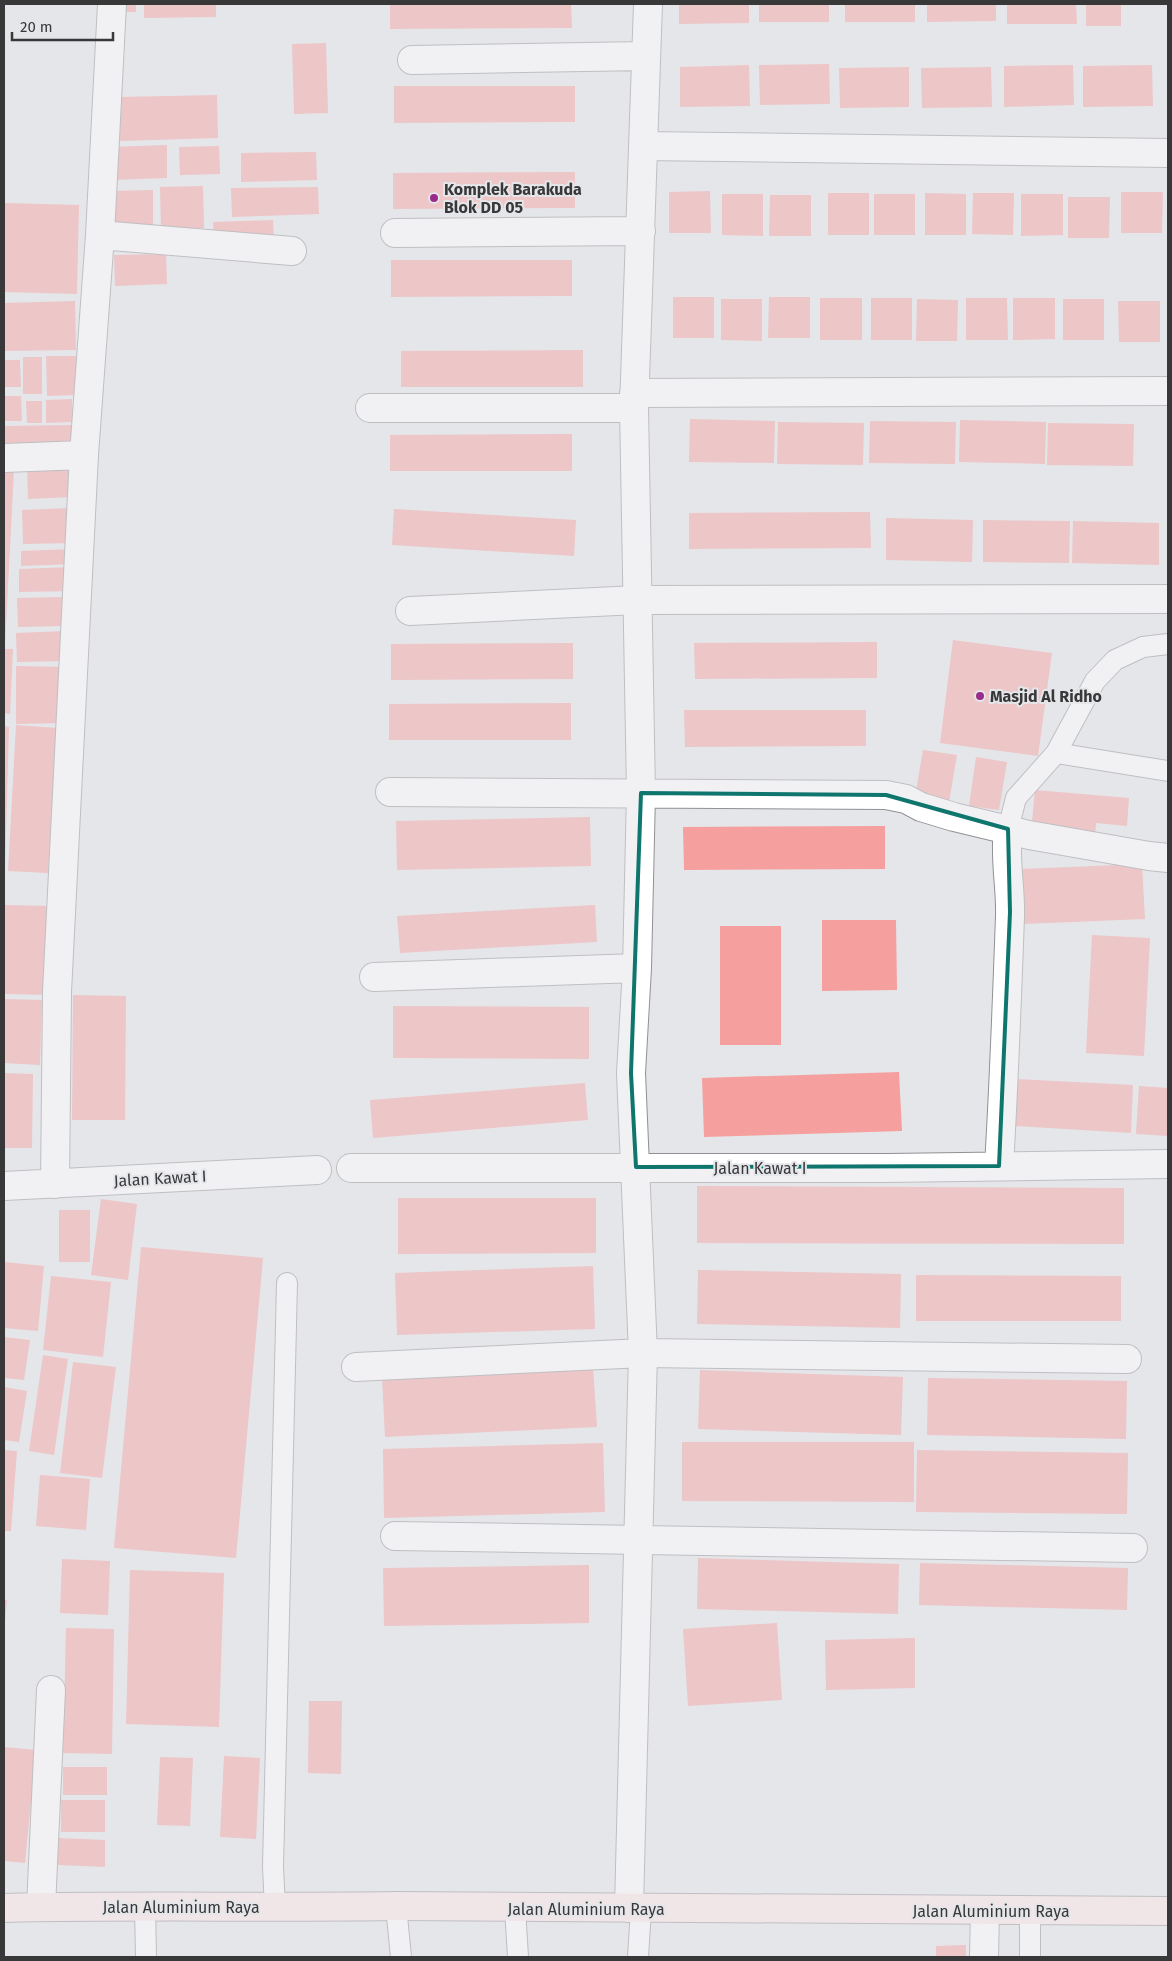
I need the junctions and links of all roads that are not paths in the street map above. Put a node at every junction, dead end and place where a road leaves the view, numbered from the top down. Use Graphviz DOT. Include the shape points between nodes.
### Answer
graph roads {
  1 [pos="112,4"];
  2 [pos="648,4"];
  3 [pos="646,56"];
  4 [pos="412,60"];
  5 [pos="644,146"];
  6 [pos="1168,153"];
  7 [pos="641,231"];
  8 [pos="396,233"];
  9 [pos="100,235"];
  10 [pos="292,252"];
  11 [pos="1168,391"];
  12 [pos="634,401"];
  13 [pos="370,408"];
  14 [pos="84,455"];
  15 [pos="4,458"];
  16 [pos="637,600"];
  17 [pos="1168,600"];
  18 [pos="410,611"];
  19 [pos="1168,644"];
  20 [pos="1056,754"];
  21 [pos="1168,771"];
  22 [pos="390,792"];
  23 [pos="640,793"];
  24 [pos="1008,829"];
  25 [pos="1168,858"];
  26 [pos="636,968"];
  27 [pos="374,977"];
  28 [pos="1168,1164"];
  29 [pos="999,1166"];
  30 [pos="636,1167"];
  31 [pos="351,1168"];
  32 [pos="317,1170"];
  33 [pos="55,1184"];
  34 [pos="4,1186"];
  35 [pos="287,1283"];
  36 [pos="643,1353"];
  37 [pos="1127,1359"];
  38 [pos="356,1367"];
  39 [pos="395,1536"];
  40 [pos="638,1541"];
  41 [pos="1133,1548"];
  42 [pos="51,1690"];
  43 [pos="146,1906"];
  44 [pos="396,1906"];
  45 [pos="4,1908"];
  46 [pos="41,1908"];
  47 [pos="275,1908"];
  48 [pos="515,1908"];
  49 [pos="635,1909"];
  50 [pos="1030,1910"];
  51 [pos="985,1911"];
  52 [pos="1168,1911"];
  53 [pos="146,1957"];
  54 [pos="401,1957"];
  55 [pos="518,1957"];
  56 [pos="638,1957"];
  57 [pos="984,1957"];
  58 [pos="1030,1957"];
  1 -- 9 [label="street"];
  2 -- 3 [label="street"];
  3 -- 4 [label="street"];
  3 -- 5 [label="street"];
  5 -- 6 [label="street"];
  5 -- 7 [label="street"];
  7 -- 8 [label="street"];
  7 -- 12 [label="street"];
  9 -- 10 [label="street"];
  9 -- 14 [label="street"];
  11 -- 12 [label="street"];
  12 -- 13 [label="street"];
  12 -- 16 [label="street"];
  14 -- 15 [label="street"];
  14 -- 33 [label="street" via="56,992"];
  16 -- 17 [label="street"];
  16 -- 18 [label="street"];
  16 -- 23 [label="street"];
  19 -- 20 [label="lane" via="1143,647 1115,660 1095,681"];
  20 -- 21 [label="lane"];
  20 -- 24 [label="lane" via="1016,798"];
  22 -- 23 [label="street"];
  23 -- 24 [label="street" via="886,795"];
  23 -- 26 [label="street"];
  24 -- 25 [label="street"];
  24 -- 29 [label="street" via="1010,912"];
  26 -- 27 [label="street"];
  26 -- 30 [label="street" via="631,1072"];
  28 -- 29 [label="street, Jalan Kawat I"];
  29 -- 30 [label="street, Jalan Kawat I"];
  30 -- 31 [label="street, Jalan Kawat I"];
  30 -- 36 [label="street"];
  32 -- 33 [label="street, Jalan Kawat I"];
  33 -- 34 [label="street, Jalan Kawat I"];
  35 -- 47 [label="lane" via="273,1857"];
  36 -- 37 [label="street"];
  36 -- 38 [label="street"];
  36 -- 40 [label="street"];
  39 -- 40 [label="street"];
  40 -- 41 [label="street"];
  40 -- 49 [label="street"];
  42 -- 46 [label="street"];
  43 -- 46 [label="main road, Jalan Aluminium Raya"];
  43 -- 47 [label="main road, Jalan Aluminium Raya"];
  43 -- 53 [label="lane"];
  44 -- 47 [label="main road, Jalan Aluminium Raya"];
  44 -- 48 [label="main road, Jalan Aluminium Raya"];
  44 -- 54 [label="lane"];
  45 -- 46 [label="main road, Jalan Aluminium Raya"];
  48 -- 49 [label="main road, Jalan Aluminium Raya"];
  48 -- 55 [label="lane"];
  49 -- 51 [label="main road, Jalan Aluminium Raya"];
  49 -- 56 [label="lane"];
  50 -- 51 [label="main road, Jalan Aluminium Raya"];
  50 -- 52 [label="main road, Jalan Aluminium Raya"];
  50 -- 58 [label="lane"];
  51 -- 57 [label="street"];
}
